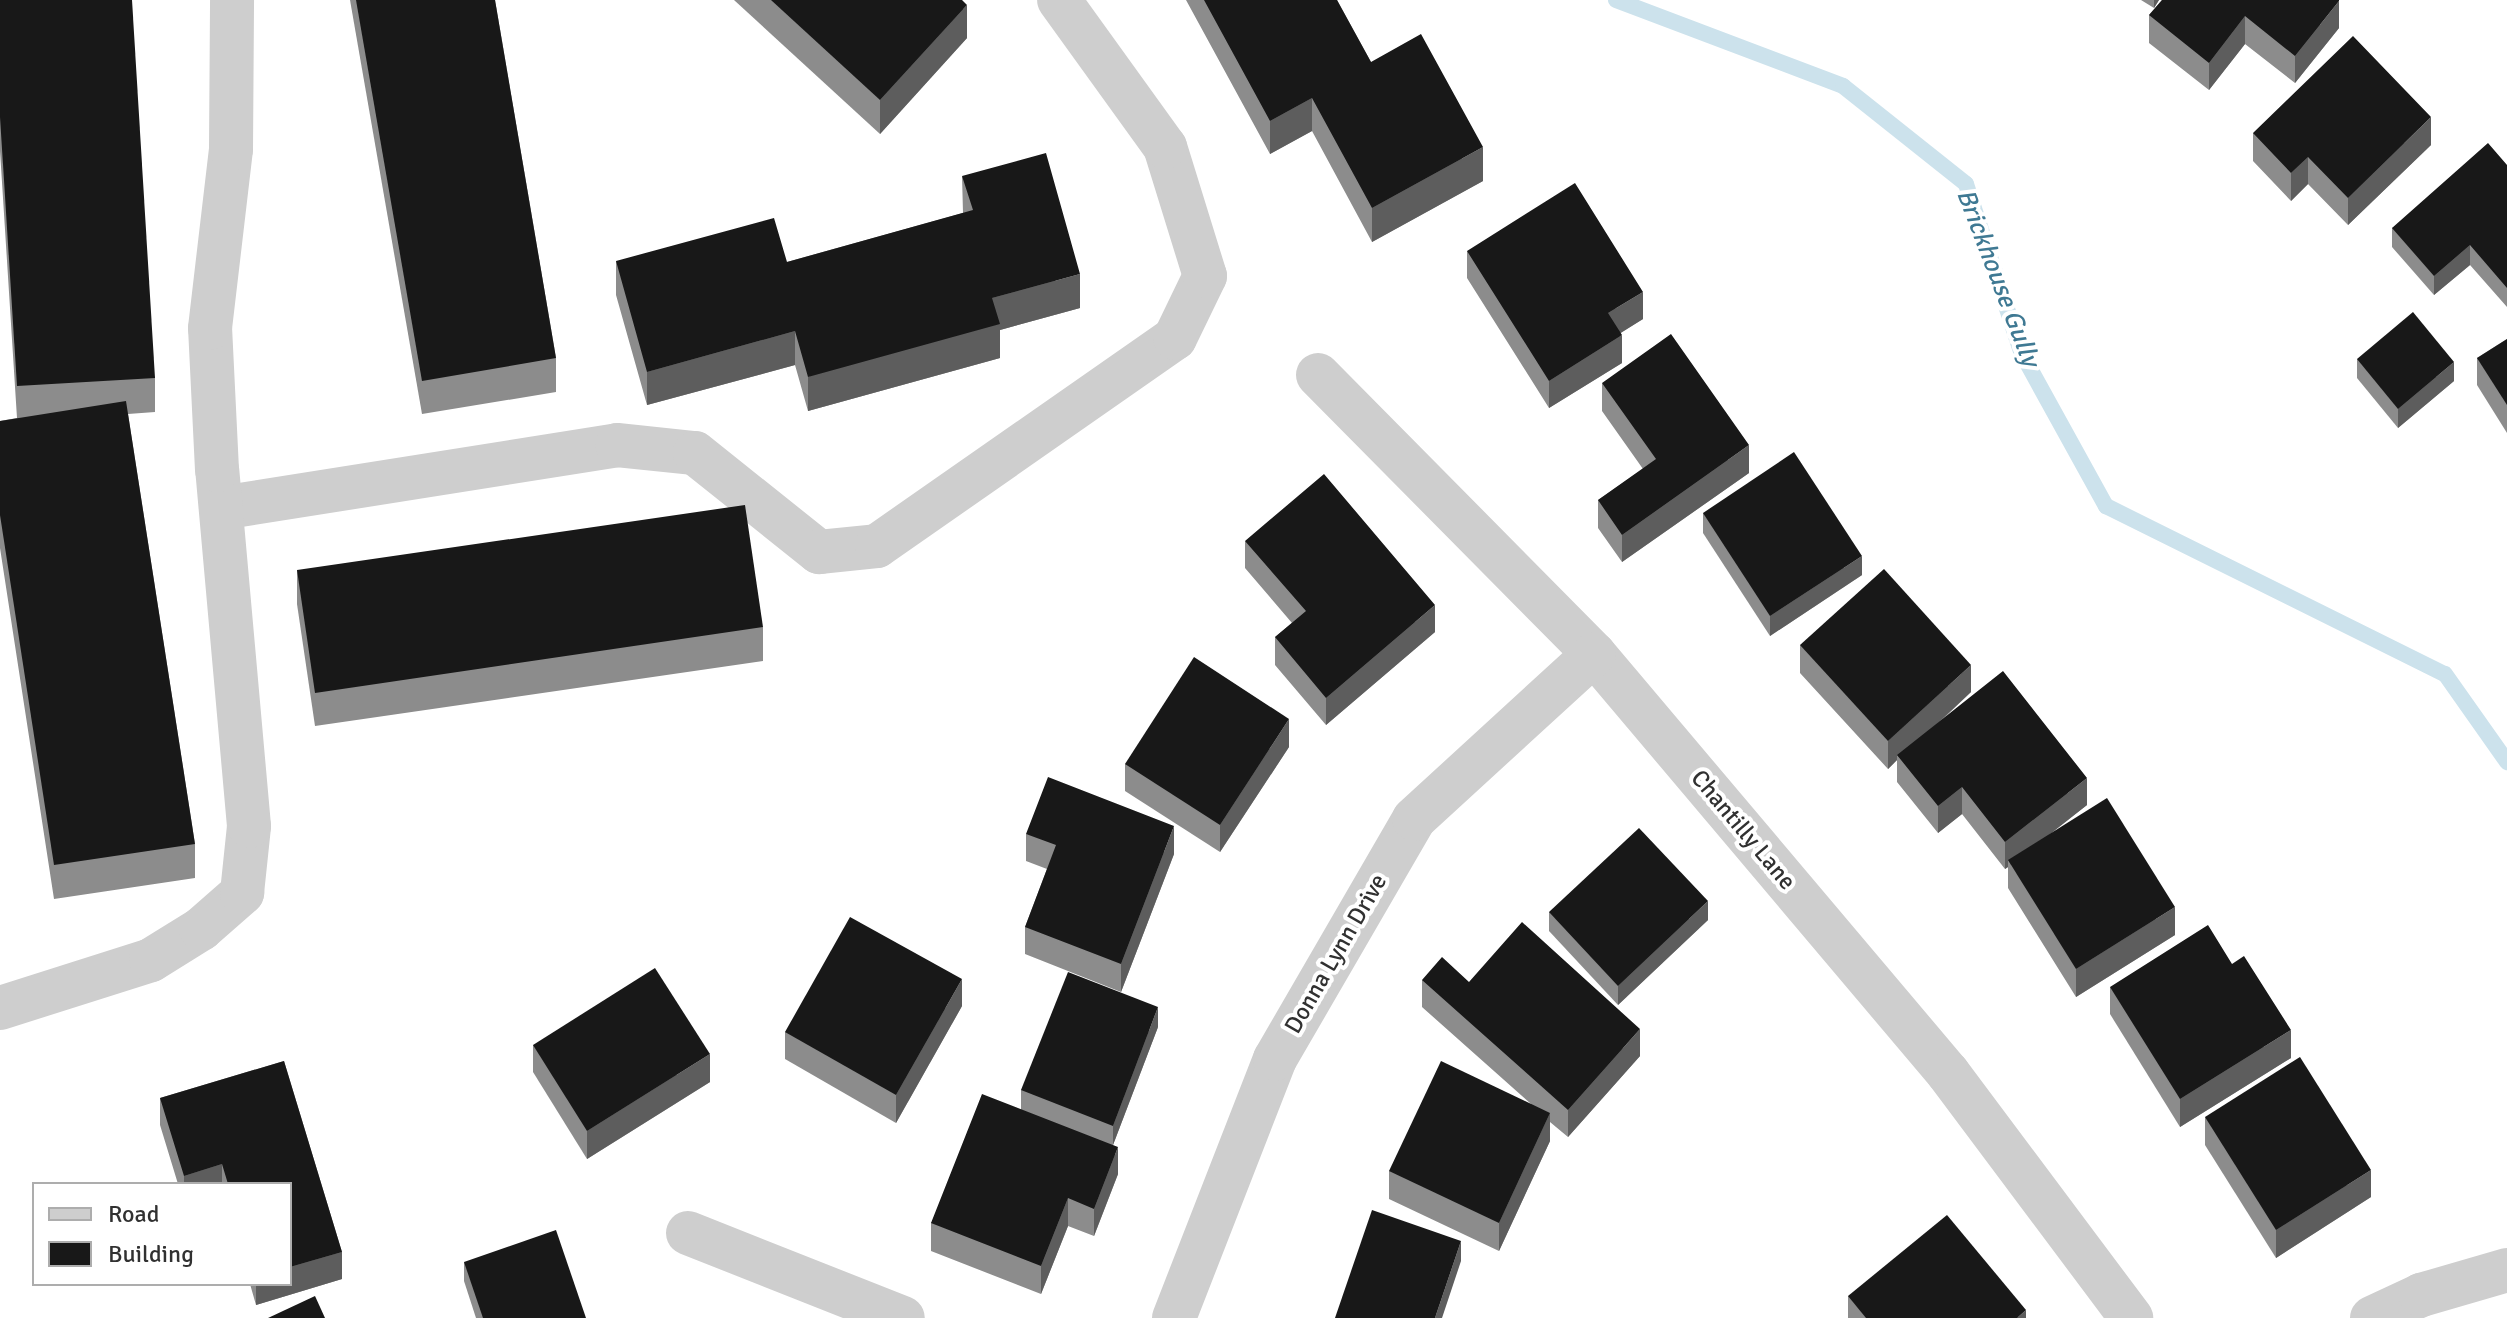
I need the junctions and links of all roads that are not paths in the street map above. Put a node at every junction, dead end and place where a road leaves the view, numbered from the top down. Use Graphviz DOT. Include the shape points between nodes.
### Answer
graph roads {
  1 [pos="232,0"];
  2 [pos="1059,0"];
  3 [pos="1318,375"];
  4 [pos="221,508"];
  5 [pos="1594,654"];
  6 [pos="0,1008"];
  7 [pos="688,1233"];
  8 [pos="2507,1270"];
  9 [pos="903,1318"];
  10 [pos="1174,1318"];
  11 [pos="2131,1318"];
  12 [pos="2372,1318"];
  1 -- 4 [label="street" via="231,149 210,328"];
  2 -- 4 [label="street" via="1165,147 1205,276 1175,338 877,546 819,552 695,453 617,445"];
  3 -- 5 [label="street, Chantilly Lane"];
  4 -- 6 [label="street" via="249,826 242,893 201,929 151,960"];
  5 -- 10 [label="street, Donna Lynn Drive" via="1414,819 1275,1059"];
  5 -- 11 [label="street, Chantilly Lane" via="1948,1073"];
  7 -- 9 [label="street"];
  8 -- 12 [label="street" via="2421,1295"];
}
